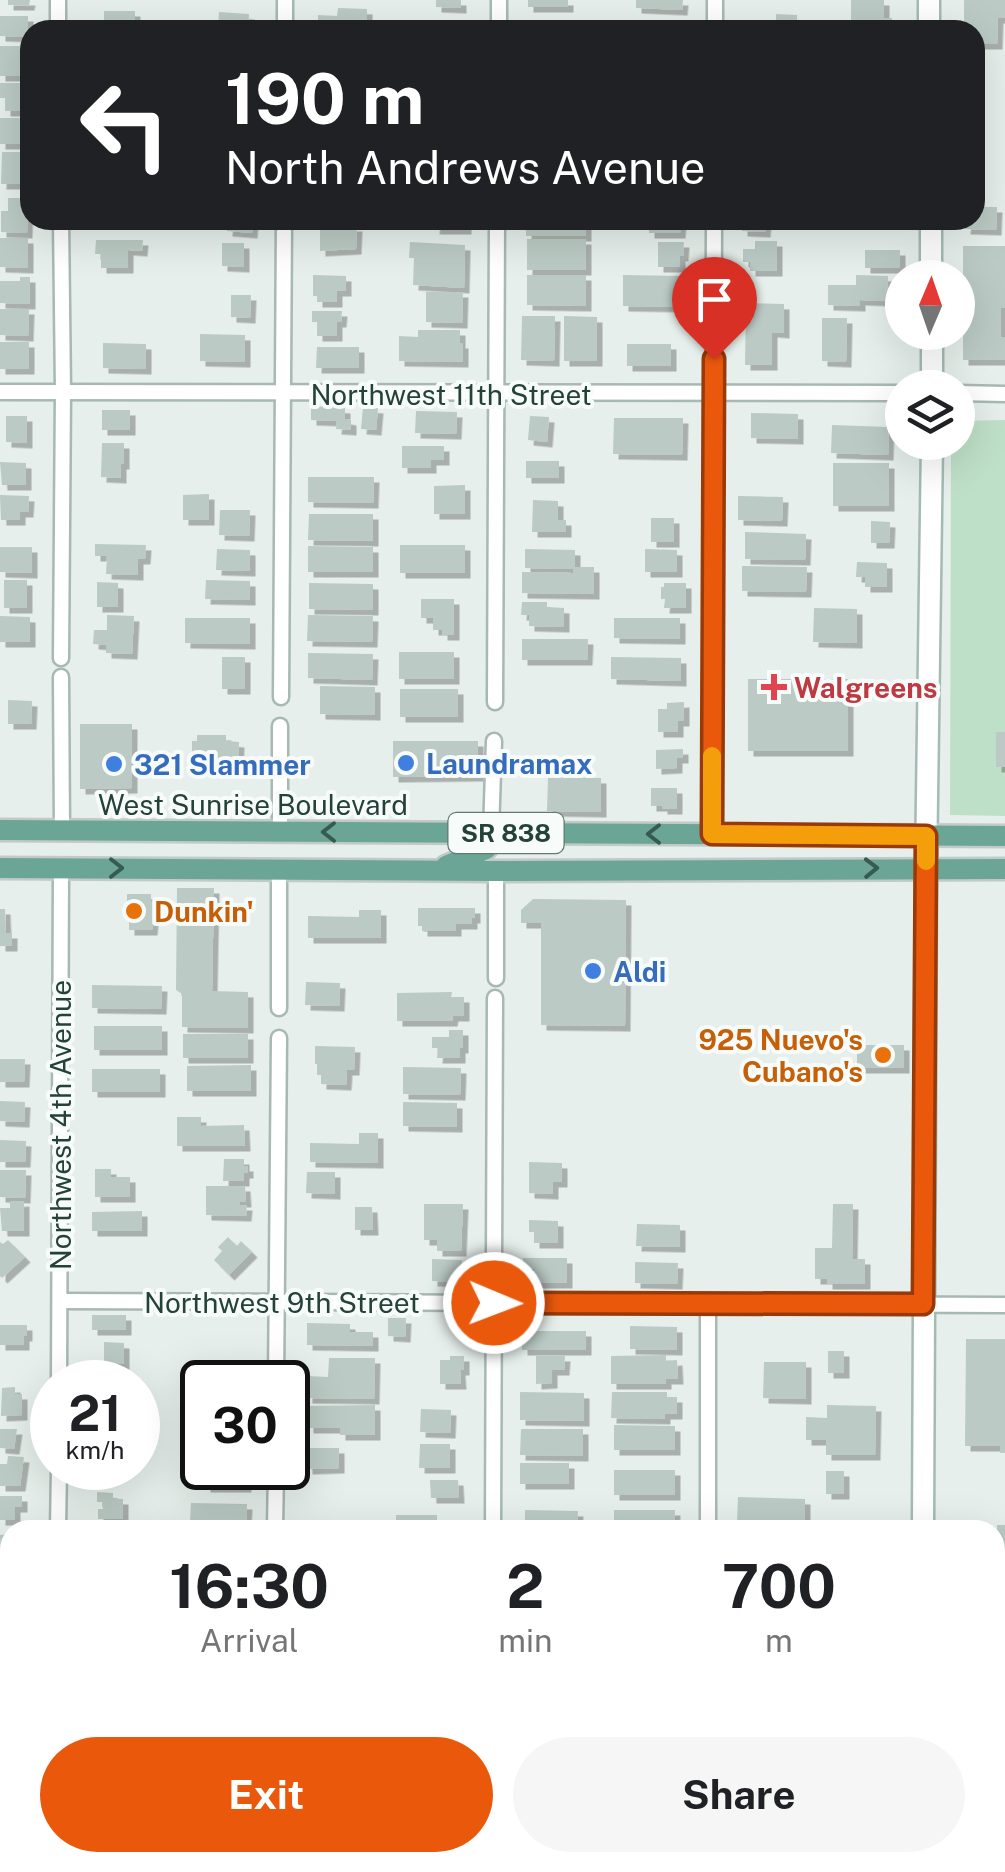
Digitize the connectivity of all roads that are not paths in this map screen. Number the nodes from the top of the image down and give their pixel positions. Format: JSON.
{"nodes":[{"id":1,"x":61,"y":230,"type":"edge"},
{"id":2,"x":284,"y":230,"type":"edge"},
{"id":3,"x":497,"y":230,"type":"edge"},
{"id":4,"x":714,"y":230,"type":"edge"},
{"id":5,"x":931,"y":230,"type":"edge"},
{"id":6,"x":931,"y":260,"type":"edge"},
{"id":7,"x":0,"y":392,"type":"edge"},
{"id":8,"x":63,"y":392,"type":"junction"},
{"id":9,"x":885,"y":393,"type":"edge"},
{"id":10,"x":283,"y":394,"type":"junction"},
{"id":11,"x":496,"y":394,"type":"junction"},
{"id":12,"x":714,"y":394,"type":"junction"},
{"id":13,"x":975,"y":394,"type":"edge"},
{"id":14,"x":1005,"y":394,"type":"edge"},
{"id":15,"x":932,"y":460,"type":"edge"},
{"id":16,"x":61,"y":658,"type":"dead end"},
{"id":17,"x":60,"y":677,"type":"dead end"},
{"id":18,"x":281,"y":697,"type":"dead end"},
{"id":19,"x":495,"y":702,"type":"dead end"},
{"id":20,"x":280,"y":726,"type":"dead end"},
{"id":21,"x":494,"y":741,"type":"dead end"},
{"id":22,"x":0,"y":830,"type":"edge"},
{"id":23,"x":62,"y":830,"type":"junction"},
{"id":24,"x":280,"y":832,"type":"junction"},
{"id":25,"x":491,"y":833,"type":"junction"},
{"id":26,"x":712,"y":834,"type":"junction"},
{"id":27,"x":926,"y":836,"type":"junction"},
{"id":28,"x":1005,"y":836,"type":"edge"},
{"id":29,"x":0,"y":868,"type":"edge"},
{"id":30,"x":61,"y":868,"type":"junction"},
{"id":31,"x":279,"y":868,"type":"junction"},
{"id":32,"x":926,"y":868,"type":"junction"},
{"id":33,"x":1005,"y":869,"type":"edge"},
{"id":34,"x":435,"y":870,"type":"junction"},
{"id":35,"x":496,"y":872,"type":"junction"},
{"id":36,"x":496,"y":978,"type":"dead end"},
{"id":37,"x":496,"y":998,"type":"dead end"},
{"id":38,"x":279,"y":1008,"type":"dead end"},
{"id":39,"x":279,"y":1038,"type":"dead end"},
{"id":40,"x":60,"y":1301,"type":"junction"},
{"id":41,"x":277,"y":1302,"type":"junction"},
{"id":42,"x":494,"y":1303,"type":"junction"},
{"id":43,"x":923,"y":1304,"type":"junction"},
{"id":44,"x":708,"y":1305,"type":"junction"},
{"id":45,"x":1005,"y":1305,"type":"edge"},
{"id":46,"x":60,"y":1360,"type":"edge"},
{"id":47,"x":276,"y":1360,"type":"edge"},
{"id":48,"x":59,"y":1490,"type":"edge"},
{"id":49,"x":276,"y":1490,"type":"edge"},
{"id":50,"x":58,"y":1520,"type":"edge"},
{"id":51,"x":276,"y":1520,"type":"edge"},
{"id":52,"x":493,"y":1520,"type":"edge"},
{"id":53,"x":708,"y":1520,"type":"edge"},
{"id":54,"x":923,"y":1520,"type":"edge"}],
"edges":[{"from":1,"to":8,"type":"street"},
{"from":2,"to":10,"type":"street"},
{"from":3,"to":11,"type":"street"},
{"from":4,"to":12,"type":"street"},
{"from":5,"to":6,"type":"main road"},
{"from":7,"to":8,"type":"street","name":"Northwest 11th Street"},
{"from":8,"to":10,"type":"street","name":"Northwest 11th Street"},
{"from":8,"to":16,"type":"street"},
{"from":9,"to":12,"type":"street","name":"Northwest 11th Street"},
{"from":10,"to":11,"type":"street","name":"Northwest 11th Street"},
{"from":10,"to":18,"type":"street"},
{"from":11,"to":12,"type":"street","name":"Northwest 11th Street"},
{"from":11,"to":19,"type":"street"},
{"from":12,"to":26,"type":"street"},
{"from":13,"to":14,"type":"street"},
{"from":15,"to":27,"type":"main road"},
{"from":17,"to":23,"type":"street"},
{"from":20,"to":24,"type":"street"},
{"from":21,"to":25,"type":"street"},
{"from":22,"to":23,"type":"main road","name":"West Sunrise Boulevard","number":"SR 838"},
{"from":23,"to":24,"type":"main road","name":"West Sunrise Boulevard","number":"SR 838"},
{"from":25,"to":24,"type":"main road","name":"West Sunrise Boulevard","number":"SR 838","one_way":true},
{"from":26,"to":25,"type":"main road","name":"West Sunrise Boulevard","number":"SR 838","one_way":true},
{"from":25,"to":34,"type":"main road"},
{"from":26,"to":27,"type":"main road","name":"West Sunrise Boulevard","number":"SR 838"},
{"from":27,"to":28,"type":"main road","number":"SR 838"},
{"from":27,"to":32,"type":"main road"},
{"from":29,"to":30,"type":"main road","number":"SR 838"},
{"from":30,"to":31,"type":"main road","number":"SR 838","one_way":true},
{"from":30,"to":40,"type":"street","name":"Northwest 4th Avenue"},
{"from":31,"to":34,"type":"main road","number":"SR 838"},
{"from":31,"to":38,"type":"street"},
{"from":32,"to":33,"type":"main road","number":"SR 838"},
{"from":35,"to":32,"type":"main road","number":"SR 838","one_way":true},
{"from":32,"to":43,"type":"main road"},
{"from":34,"to":35,"type":"main road","number":"SR 838"},
{"from":35,"to":36,"type":"street"},
{"from":37,"to":42,"type":"street"},
{"from":39,"to":41,"type":"street"},
{"from":40,"to":41,"type":"street","name":"Northwest 9th Street"},
{"from":40,"to":46,"type":"street","name":"Northwest 4th Avenue"},
{"from":41,"to":42,"type":"street","name":"Northwest 9th Street"},
{"from":41,"to":47,"type":"street"},
{"from":42,"to":44,"type":"street","name":"Northwest 9th Street"},
{"from":42,"to":52,"type":"street"},
{"from":43,"to":44,"type":"street","name":"Northwest 9th Street"},
{"from":43,"to":45,"type":"street","name":"Northwest 9th Street"},
{"from":43,"to":54,"type":"main road"},
{"from":44,"to":53,"type":"street"},
{"from":48,"to":50,"type":"street"},
{"from":49,"to":51,"type":"street"}]}
